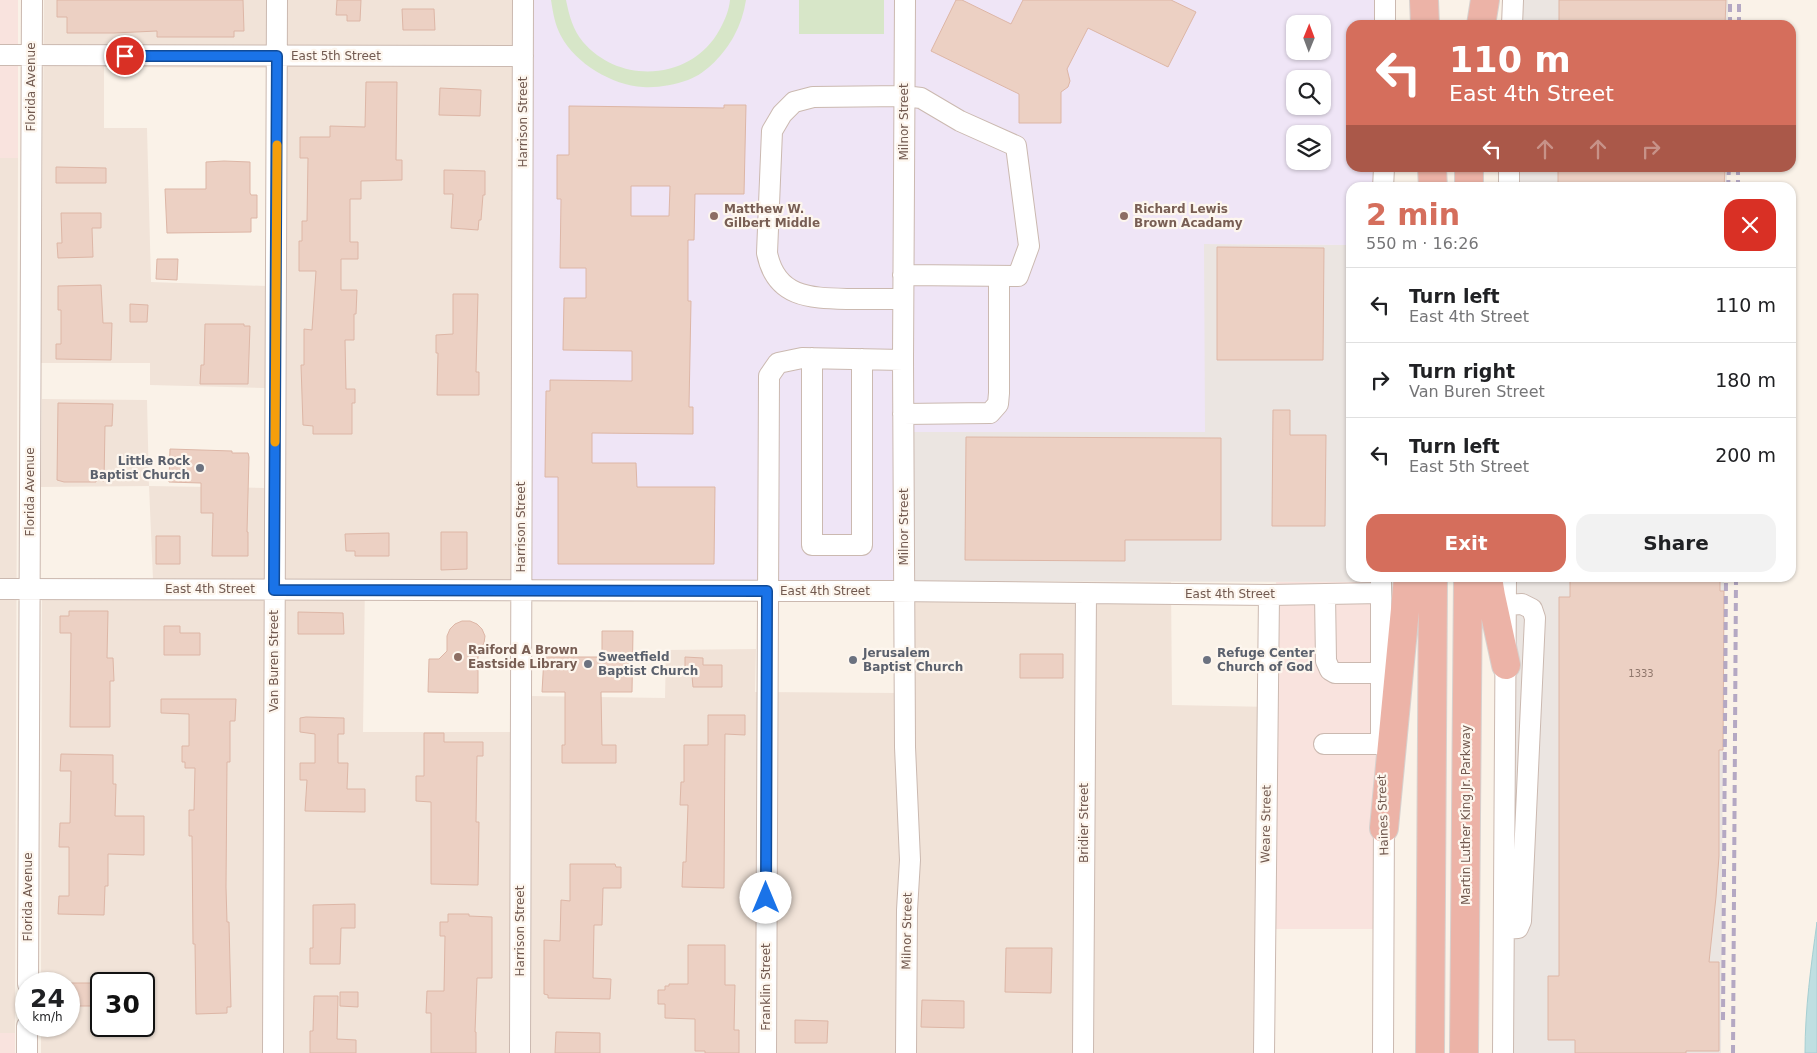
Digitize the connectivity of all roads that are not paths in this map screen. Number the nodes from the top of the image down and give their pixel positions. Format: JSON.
{"nodes":[{"id":1,"x":32,"y":0,"type":"edge"},
{"id":2,"x":277,"y":0,"type":"edge"},
{"id":3,"x":523,"y":0,"type":"edge"},
{"id":4,"x":905,"y":0,"type":"edge"},
{"id":5,"x":1385,"y":0,"type":"edge"},
{"id":6,"x":1424,"y":0,"type":"edge"},
{"id":7,"x":1441,"y":0,"type":"edge"},
{"id":8,"x":1467,"y":0,"type":"edge"},
{"id":9,"x":1485,"y":0,"type":"edge"},
{"id":10,"x":1513,"y":0,"type":"edge"},
{"id":11,"x":1385,"y":20,"type":"edge"},
{"id":12,"x":1425,"y":20,"type":"edge"},
{"id":13,"x":1441,"y":20,"type":"edge"},
{"id":14,"x":1468,"y":20,"type":"edge"},
{"id":15,"x":1482,"y":20,"type":"edge"},
{"id":16,"x":1512,"y":20,"type":"edge"},
{"id":17,"x":0,"y":55,"type":"edge"},
{"id":18,"x":32,"y":55,"type":"junction"},
{"id":19,"x":277,"y":56,"type":"junction"},
{"id":20,"x":523,"y":56,"type":"junction"},
{"id":21,"x":904,"y":96,"type":"junction"},
{"id":22,"x":903,"y":275,"type":"junction"},
{"id":23,"x":999,"y":276,"type":"junction"},
{"id":24,"x":903,"y":299,"type":"junction"},
{"id":25,"x":812,"y":358,"type":"junction"},
{"id":26,"x":862,"y":359,"type":"junction"},
{"id":27,"x":903,"y":360,"type":"junction"},
{"id":28,"x":903,"y":414,"type":"junction"},
{"id":29,"x":1408,"y":582,"type":"edge"},
{"id":30,"x":1433,"y":582,"type":"edge"},
{"id":31,"x":1468,"y":582,"type":"edge"},
{"id":32,"x":1489,"y":582,"type":"edge"},
{"id":33,"x":1506,"y":582,"type":"edge"},
{"id":34,"x":1381,"y":586,"type":"edge"},
{"id":35,"x":0,"y":589,"type":"edge"},
{"id":36,"x":30,"y":589,"type":"junction"},
{"id":37,"x":274,"y":590,"type":"junction"},
{"id":38,"x":521,"y":591,"type":"junction"},
{"id":39,"x":767,"y":591,"type":"junction"},
{"id":40,"x":904,"y":591,"type":"junction"},
{"id":41,"x":1086,"y":593,"type":"junction"},
{"id":42,"x":1325,"y":594,"type":"junction"},
{"id":43,"x":1269,"y":595,"type":"junction"},
{"id":44,"x":1506,"y":605,"type":"junction"},
{"id":45,"x":1506,"y":664,"type":"junction"},
{"id":46,"x":1381,"y":673,"type":"junction"},
{"id":47,"x":1324,"y":744,"type":"dead end"},
{"id":48,"x":1381,"y":744,"type":"junction"},
{"id":49,"x":1384,"y":828,"type":"junction"},
{"id":50,"x":1504,"y":929,"type":"junction"},
{"id":51,"x":28,"y":972,"type":"edge"},
{"id":52,"x":27,"y":1037,"type":"edge"},
{"id":53,"x":27,"y":1053,"type":"edge"},
{"id":54,"x":273,"y":1053,"type":"edge"},
{"id":55,"x":520,"y":1053,"type":"edge"},
{"id":56,"x":766,"y":1053,"type":"edge"},
{"id":57,"x":906,"y":1053,"type":"edge"},
{"id":58,"x":1083,"y":1053,"type":"edge"},
{"id":59,"x":1264,"y":1053,"type":"edge"},
{"id":60,"x":1383,"y":1053,"type":"edge"},
{"id":61,"x":1430,"y":1053,"type":"edge"},
{"id":62,"x":1464,"y":1053,"type":"edge"},
{"id":63,"x":1502,"y":1053,"type":"edge"}],
"edges":[{"from":1,"to":18,"type":"street","name":"Florida Avenue"},
{"from":2,"to":19,"type":"street","name":"Van Buren Street"},
{"from":3,"to":20,"type":"street","name":"Harrison Street"},
{"from":4,"to":21,"type":"street","name":"Milnor Street"},
{"from":5,"to":11,"type":"street"},
{"from":6,"to":12,"type":"highway"},
{"from":7,"to":13,"type":"highway"},
{"from":8,"to":14,"type":"highway"},
{"from":9,"to":15,"type":"highway"},
{"from":10,"to":16,"type":"street"},
{"from":17,"to":18,"type":"street","name":"East 5th Street"},
{"from":18,"to":19,"type":"street","name":"East 5th Street"},
{"from":18,"to":36,"type":"street","name":"Florida Avenue"},
{"from":19,"to":20,"type":"street","name":"East 5th Street"},
{"from":19,"to":37,"type":"street","name":"Van Buren Street"},
{"from":20,"to":38,"type":"street","name":"Harrison Street"},
{"from":21,"to":22,"type":"street","name":"Milnor Street"},
{"from":21,"to":23,"type":"street"},
{"from":21,"to":24,"type":"street"},
{"from":22,"to":23,"type":"street"},
{"from":22,"to":24,"type":"street","name":"Milnor Street"},
{"from":23,"to":28,"type":"street"},
{"from":24,"to":27,"type":"street","name":"Milnor Street"},
{"from":25,"to":26,"type":"street","name":"Franklin Street"},
{"from":25,"to":26,"type":"street"},
{"from":25,"to":39,"type":"street","name":"Franklin Street"},
{"from":26,"to":27,"type":"street","name":"Franklin Street"},
{"from":27,"to":28,"type":"street","name":"Milnor Street"},
{"from":28,"to":40,"type":"street","name":"Milnor Street"},
{"from":29,"to":49,"type":"highway"},
{"from":30,"to":61,"type":"highway"},
{"from":31,"to":62,"type":"highway","name":"Martin Luther King Jr. Parkway"},
{"from":32,"to":45,"type":"highway"},
{"from":33,"to":44,"type":"street"},
{"from":34,"to":42,"type":"street","name":"East 4th Street"},
{"from":34,"to":46,"type":"street","name":"Haines Street"},
{"from":35,"to":36,"type":"street","name":"East 4th Street"},
{"from":36,"to":37,"type":"street","name":"East 4th Street"},
{"from":36,"to":51,"type":"street","name":"Florida Avenue"},
{"from":37,"to":38,"type":"street","name":"East 4th Street"},
{"from":37,"to":54,"type":"street","name":"Van Buren Street"},
{"from":38,"to":39,"type":"street","name":"East 4th Street"},
{"from":38,"to":55,"type":"street","name":"Harrison Street"},
{"from":39,"to":40,"type":"street","name":"East 4th Street"},
{"from":39,"to":56,"type":"street","name":"Franklin Street"},
{"from":40,"to":41,"type":"street","name":"East 4th Street"},
{"from":40,"to":57,"type":"street","name":"Milnor Street"},
{"from":41,"to":43,"type":"street","name":"East 4th Street"},
{"from":41,"to":58,"type":"street","name":"Bridier Street"},
{"from":42,"to":43,"type":"street","name":"East 4th Street"},
{"from":42,"to":46,"type":"street"},
{"from":43,"to":59,"type":"street","name":"Weare Street"},
{"from":44,"to":45,"type":"street"},
{"from":44,"to":50,"type":"street"},
{"from":45,"to":50,"type":"street"},
{"from":46,"to":48,"type":"street","name":"Haines Street"},
{"from":47,"to":48,"type":"street"},
{"from":48,"to":49,"type":"street","name":"Haines Street"},
{"from":49,"to":60,"type":"street","name":"Haines Street"},
{"from":50,"to":63,"type":"street"},
{"from":52,"to":53,"type":"street"}]}
